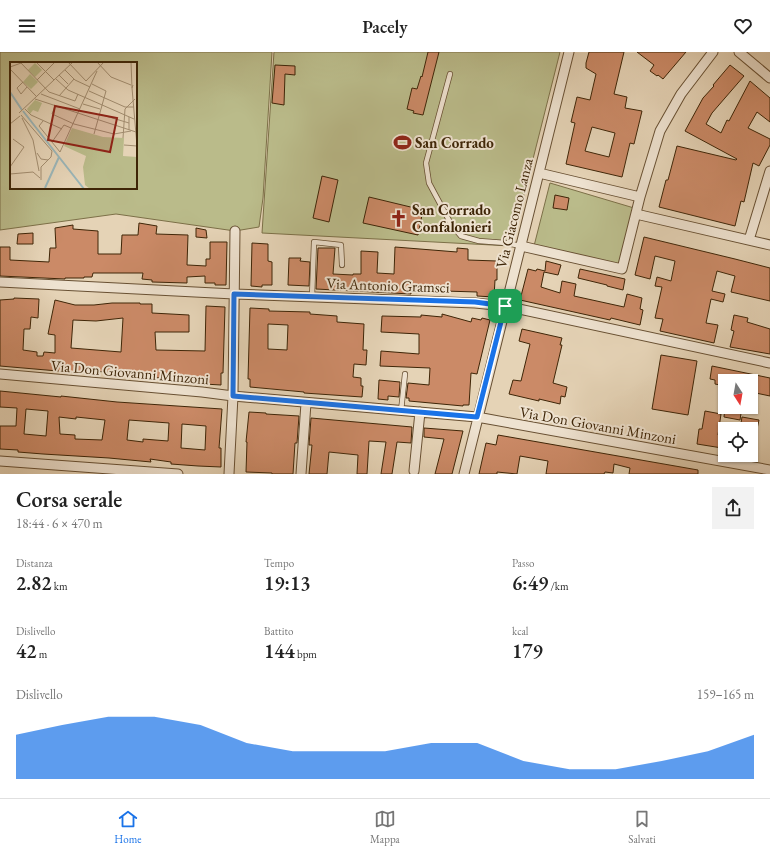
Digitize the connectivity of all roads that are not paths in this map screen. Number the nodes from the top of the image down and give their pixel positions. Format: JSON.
{"nodes":[{"id":1,"x":569,"y":52,"type":"edge"},
{"id":2,"x":713,"y":52,"type":"edge"},
{"id":3,"x":739,"y":52,"type":"edge"},
{"id":4,"x":450,"y":74,"type":"dead end"},
{"id":5,"x":770,"y":78,"type":"edge"},
{"id":6,"x":770,"y":171,"type":"edge"},
{"id":7,"x":539,"y":173,"type":"junction"},
{"id":8,"x":640,"y":197,"type":"junction"},
{"id":9,"x":636,"y":214,"type":"junction"},
{"id":10,"x":235,"y":231,"type":"dead end"},
{"id":11,"x":749,"y":240,"type":"junction"},
{"id":12,"x":770,"y":245,"type":"edge"},
{"id":13,"x":520,"y":246,"type":"junction"},
{"id":14,"x":342,"y":265,"type":"dead end"},
{"id":15,"x":0,"y":282,"type":"edge"},
{"id":16,"x":234,"y":294,"type":"junction"},
{"id":17,"x":312,"y":296,"type":"junction"},
{"id":18,"x":505,"y":306,"type":"junction"},
{"id":19,"x":770,"y":363,"type":"edge"},
{"id":20,"x":0,"y":374,"type":"edge"},
{"id":21,"x":405,"y":374,"type":"dead end"},
{"id":22,"x":233,"y":396,"type":"junction"},
{"id":23,"x":306,"y":402,"type":"junction"},
{"id":24,"x":401,"y":410,"type":"junction"},
{"id":25,"x":420,"y":412,"type":"junction"},
{"id":26,"x":477,"y":417,"type":"junction"},
{"id":27,"x":0,"y":461,"type":"edge"},
{"id":28,"x":770,"y":469,"type":"edge"},
{"id":29,"x":414,"y":471,"type":"dead end"},
{"id":30,"x":178,"y":474,"type":"edge"},
{"id":31,"x":228,"y":474,"type":"edge"},
{"id":32,"x":301,"y":474,"type":"edge"},
{"id":33,"x":464,"y":474,"type":"edge"}],
"edges":[{"from":1,"to":7,"type":"street","name":"Via Giacomo Lanza"},
{"from":2,"to":8,"type":"street"},
{"from":3,"to":5,"type":"street"},
{"from":4,"to":13,"type":"lane"},
{"from":6,"to":11,"type":"street"},
{"from":7,"to":8,"type":"street"},
{"from":7,"to":13,"type":"street","name":"Via Giacomo Lanza"},
{"from":8,"to":9,"type":"street"},
{"from":9,"to":11,"type":"street"},
{"from":9,"to":13,"type":"street"},
{"from":10,"to":16,"type":"street"},
{"from":11,"to":12,"type":"street"},
{"from":13,"to":18,"type":"street","name":"Via Giacomo Lanza"},
{"from":14,"to":17,"type":"lane"},
{"from":15,"to":16,"type":"street","name":"Via Antonio Gramsci"},
{"from":16,"to":17,"type":"street","name":"Via Antonio Gramsci"},
{"from":16,"to":22,"type":"street"},
{"from":17,"to":18,"type":"street","name":"Via Antonio Gramsci"},
{"from":18,"to":19,"type":"street","name":"Via Antonio Gramsci"},
{"from":18,"to":26,"type":"street","name":"Via Giacomo Lanza"},
{"from":20,"to":22,"type":"street","name":"Via Don Giovanni Minzoni"},
{"from":21,"to":24,"type":"lane"},
{"from":22,"to":23,"type":"street","name":"Via Don Giovanni Minzoni"},
{"from":22,"to":31,"type":"street"},
{"from":23,"to":24,"type":"street","name":"Via Don Giovanni Minzoni"},
{"from":23,"to":32,"type":"street"},
{"from":24,"to":25,"type":"street","name":"Via Don Giovanni Minzoni"},
{"from":25,"to":26,"type":"street","name":"Via Don Giovanni Minzoni"},
{"from":25,"to":29,"type":"street"},
{"from":26,"to":28,"type":"street","name":"Via Don Giovanni Minzoni"},
{"from":26,"to":33,"type":"street","name":"Via Giacomo Lanza"},
{"from":27,"to":30,"type":"street"}]}
